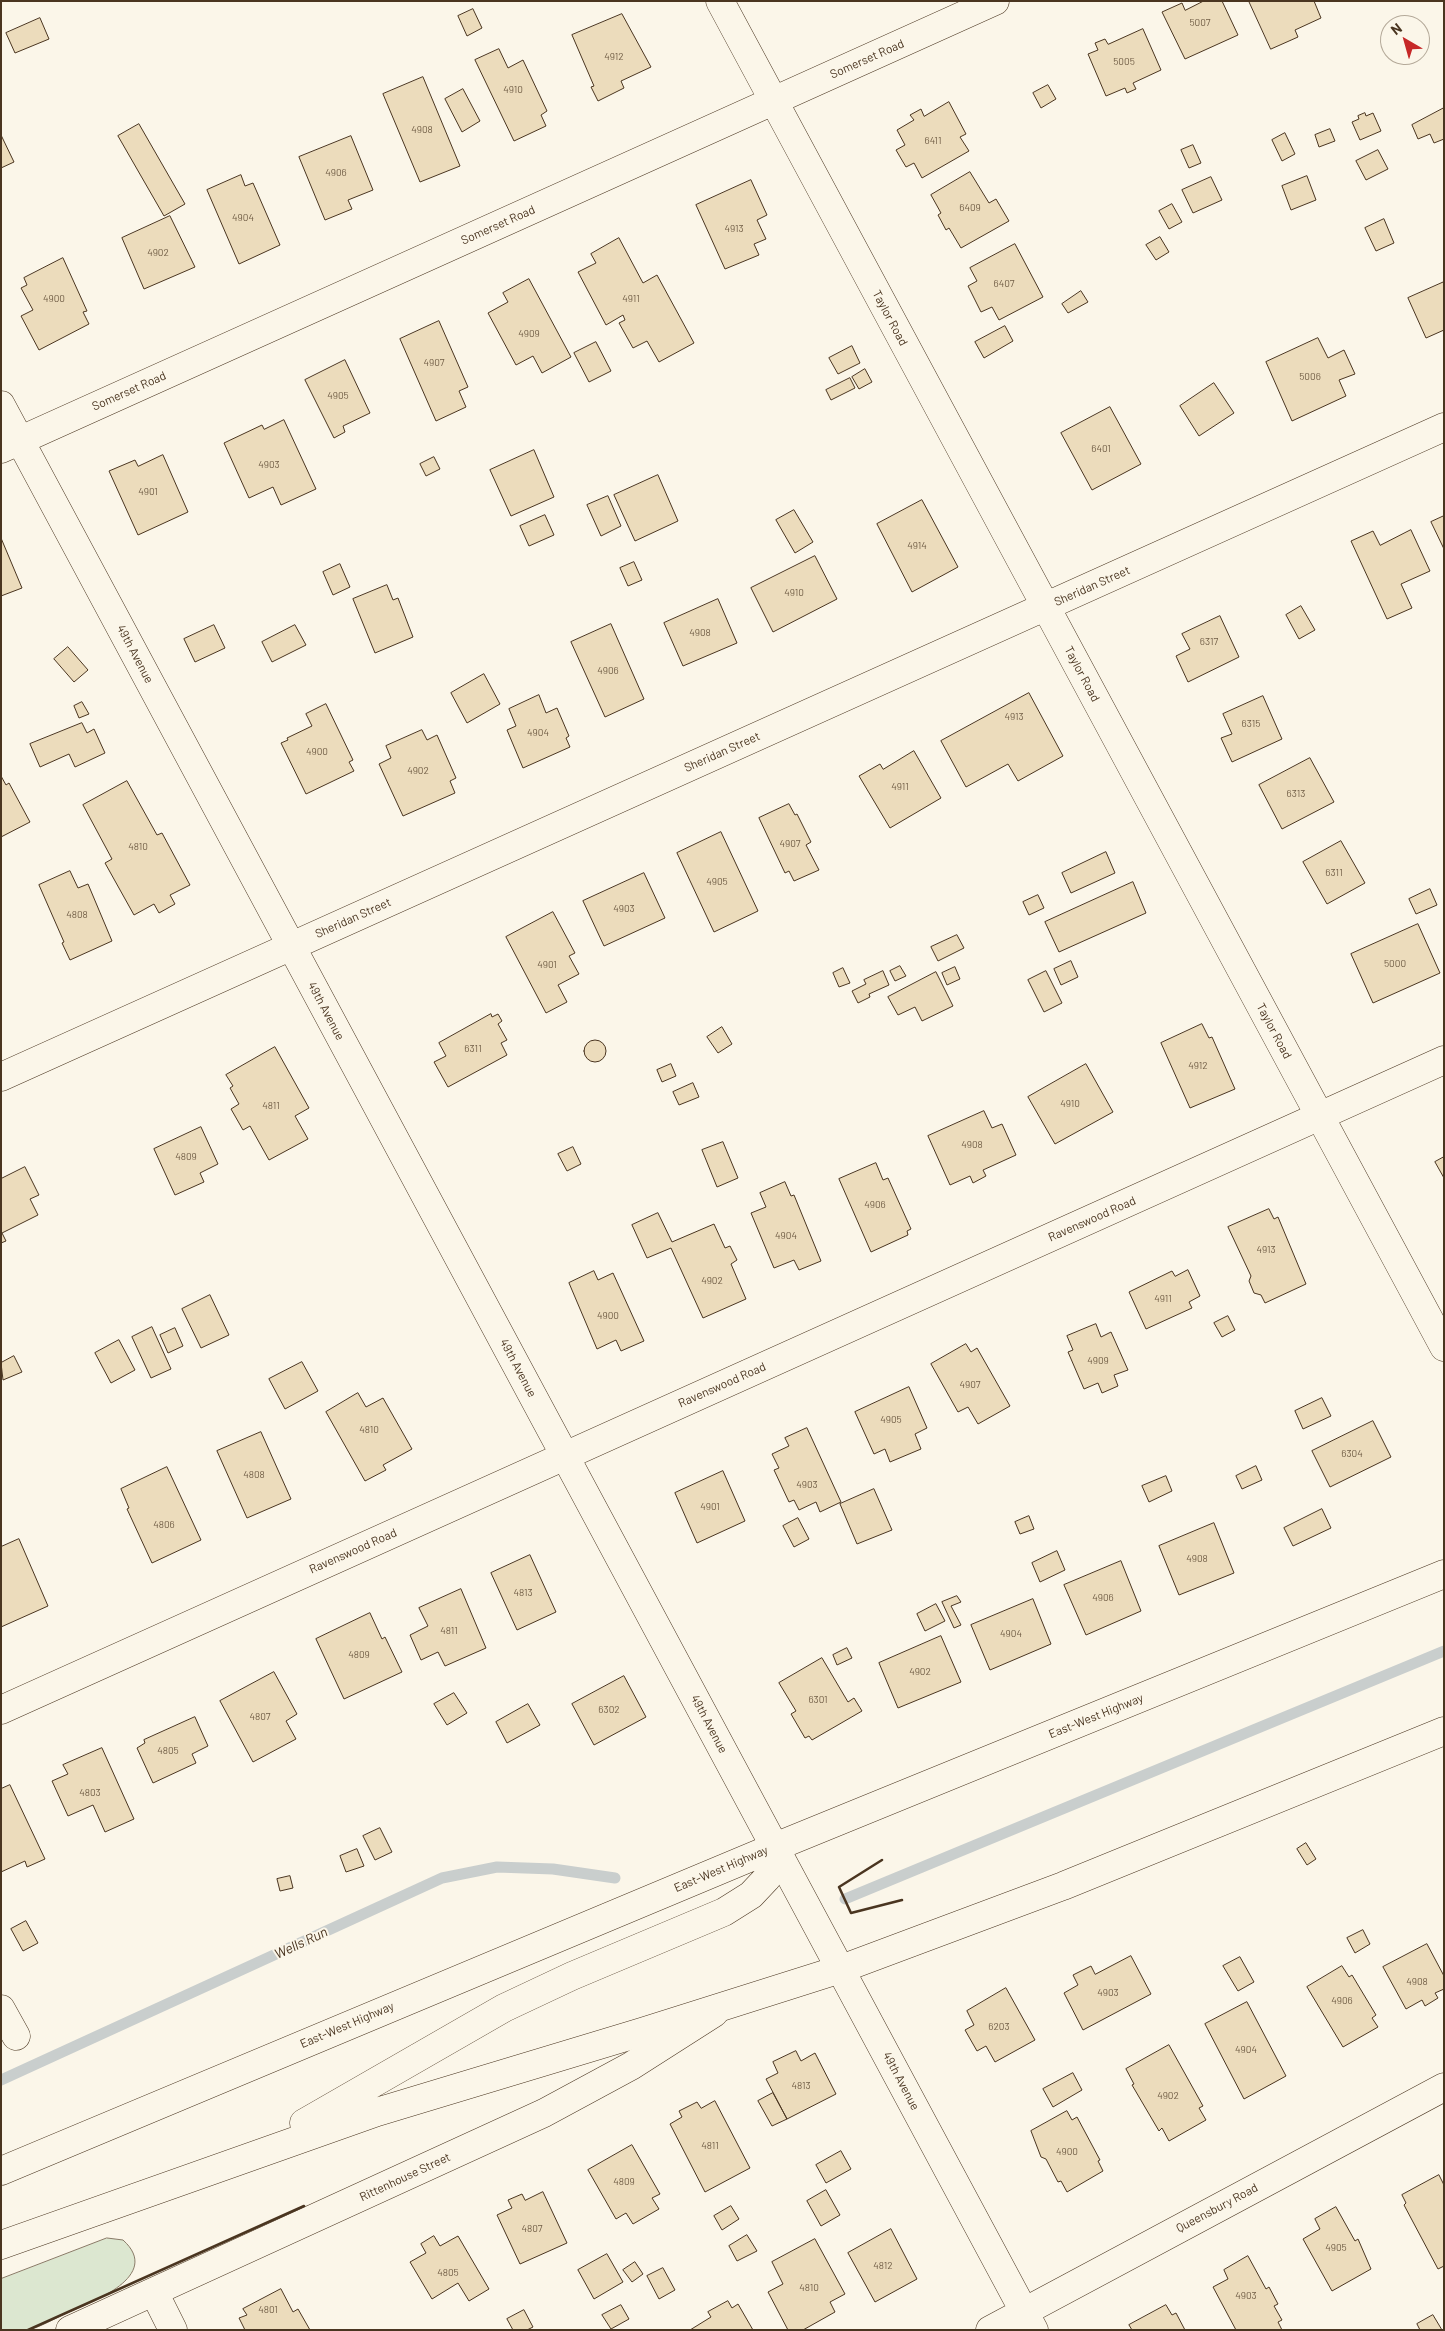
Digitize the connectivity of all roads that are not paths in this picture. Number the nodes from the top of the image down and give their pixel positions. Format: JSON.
{"nodes":[{"id":1,"x":720,"y":1,"type":"edge"},
{"id":2,"x":995,"y":1,"type":"edge"},
{"id":3,"x":774,"y":101,"type":"junction"},
{"id":4,"x":1,"y":405,"type":"edge"},
{"id":5,"x":1444,"y":428,"type":"edge"},
{"id":6,"x":11,"y":445,"type":"edge"},
{"id":7,"x":1046,"y":606,"type":"junction"},
{"id":8,"x":292,"y":946,"type":"junction"},
{"id":9,"x":1444,"y":1060,"type":"edge"},
{"id":10,"x":1,"y":1077,"type":"edge"},
{"id":11,"x":1320,"y":1116,"type":"junction"},
{"id":12,"x":1444,"y":1347,"type":"edge"},
{"id":13,"x":565,"y":1456,"type":"junction"},
{"id":14,"x":1444,"y":1574,"type":"edge"},
{"id":15,"x":1,"y":1710,"type":"edge"},
{"id":16,"x":1444,"y":1731,"type":"edge"},
{"id":17,"x":775,"y":1847,"type":"junction"},
{"id":18,"x":841,"y":1969,"type":"junction"},
{"id":19,"x":729,"y":2004,"type":"junction"},
{"id":20,"x":1,"y":2009,"type":"edge"},
{"id":21,"x":16,"y":2036,"type":"dead end"},
{"id":22,"x":1444,"y":2087,"type":"edge"},
{"id":23,"x":233,"y":2162,"type":"junction"},
{"id":24,"x":1,"y":2170,"type":"edge"},
{"id":25,"x":1,"y":2245,"type":"edge"},
{"id":26,"x":154,"y":2292,"type":"junction"},
{"id":27,"x":1029,"y":2321,"type":"edge"},
{"id":28,"x":70,"y":2330,"type":"edge"},
{"id":29,"x":173,"y":2330,"type":"edge"},
{"id":30,"x":990,"y":2330,"type":"edge"}],
"edges":[{"from":1,"to":3,"type":"street","name":"Taylor Road"},
{"from":2,"to":3,"type":"street","name":"Somerset Road"},
{"from":3,"to":6,"type":"street","name":"Somerset Road"},
{"from":3,"to":7,"type":"street","name":"Taylor Road"},
{"from":4,"to":6,"type":"street","name":"49th Avenue"},
{"from":5,"to":7,"type":"street","name":"Sheridan Street"},
{"from":6,"to":8,"type":"street","name":"49th Avenue"},
{"from":7,"to":8,"type":"street","name":"Sheridan Street"},
{"from":7,"to":11,"type":"street","name":"Taylor Road"},
{"from":8,"to":10,"type":"street","name":"Sheridan Street"},
{"from":8,"to":13,"type":"street","name":"49th Avenue"},
{"from":9,"to":11,"type":"street","name":"Ravenswood Road"},
{"from":11,"to":12,"type":"street","name":"Taylor Road"},
{"from":11,"to":13,"type":"street","name":"Ravenswood Road"},
{"from":13,"to":15,"type":"street","name":"Ravenswood Road"},
{"from":13,"to":17,"type":"street","name":"49th Avenue"},
{"from":14,"to":17,"type":"street","name":"East-West Highway"},
{"from":16,"to":18,"type":"street"},
{"from":17,"to":18,"type":"street","name":"49th Avenue"},
{"from":17,"to":23,"type":"street"},
{"from":17,"to":24,"type":"street","name":"East-West Highway"},
{"from":18,"to":19,"type":"street"},
{"from":18,"to":27,"type":"street","name":"49th Avenue"},
{"from":19,"to":23,"type":"street"},
{"from":19,"to":26,"type":"street","name":"Rittenhouse Street"},
{"from":20,"to":21,"type":"street"},
{"from":22,"to":27,"type":"street","name":"Queensbury Road"},
{"from":23,"to":25,"type":"street"},
{"from":26,"to":28,"type":"street","name":"Rittenhouse Street"},
{"from":26,"to":29,"type":"street"},
{"from":27,"to":30,"type":"street","name":"Queensbury Road"}]}
